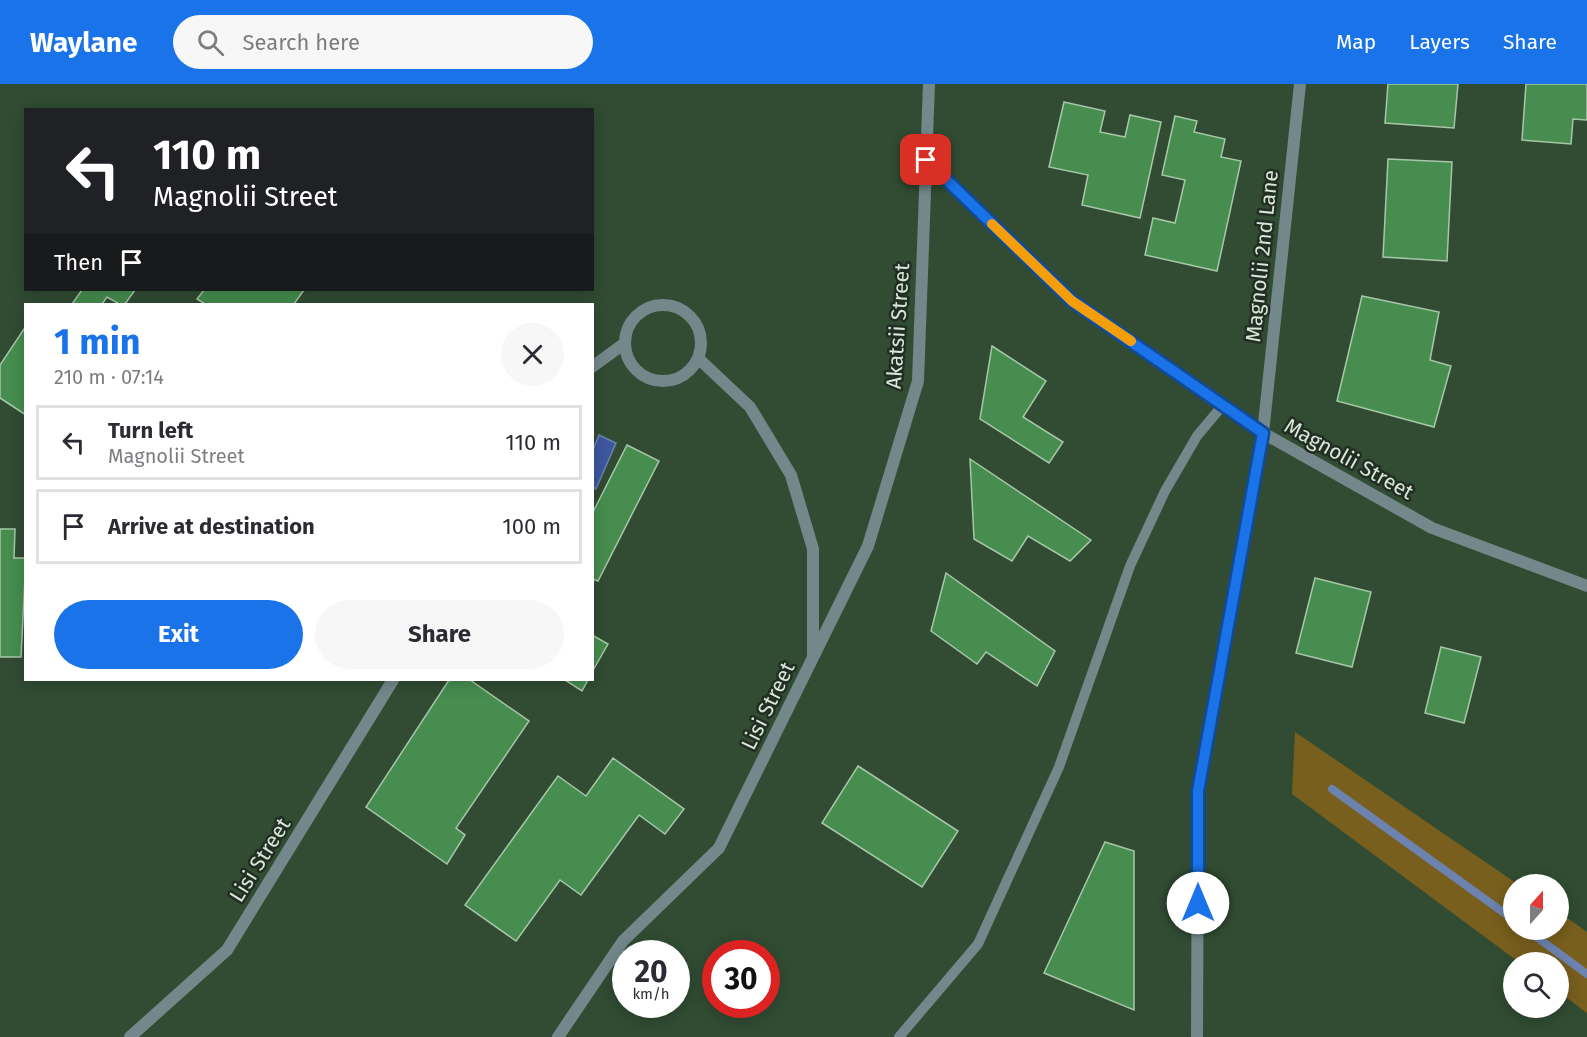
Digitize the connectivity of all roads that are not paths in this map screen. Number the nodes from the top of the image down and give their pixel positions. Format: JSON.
{"nodes":[{"id":1,"x":929,"y":84,"type":"edge"},
{"id":2,"x":1300,"y":84,"type":"edge"},
{"id":3,"x":926,"y":160,"type":"junction"},
{"id":4,"x":625,"y":343,"type":"junction"},
{"id":5,"x":699,"y":358,"type":"junction"},
{"id":6,"x":594,"y":366,"type":"edge"},
{"id":7,"x":1223,"y":405,"type":"junction"},
{"id":8,"x":1263,"y":433,"type":"junction"},
{"id":9,"x":1587,"y":586,"type":"edge"},
{"id":10,"x":813,"y":659,"type":"junction"},
{"id":11,"x":392,"y":681,"type":"edge"},
{"id":12,"x":130,"y":1037,"type":"edge"},
{"id":13,"x":558,"y":1037,"type":"edge"},
{"id":14,"x":899,"y":1037,"type":"edge"},
{"id":15,"x":1197,"y":1037,"type":"edge"}],
"edges":[{"from":1,"to":3,"type":"street","name":"Akatsii Street"},
{"from":2,"to":8,"type":"street","name":"Magnolii 2nd Lane"},
{"from":3,"to":7,"type":"street","name":"Magnolii Street"},
{"from":3,"to":10,"type":"street","name":"Akatsii Street"},
{"from":4,"to":5,"type":"street"},
{"from":4,"to":5,"type":"street"},
{"from":4,"to":6,"type":"street"},
{"from":5,"to":10,"type":"street","name":"Lisi Street"},
{"from":7,"to":8,"type":"street","name":"Magnolii Street"},
{"from":7,"to":14,"type":"lane"},
{"from":8,"to":9,"type":"street","name":"Magnolii Street"},
{"from":8,"to":15,"type":"street","name":"Magnolii 2nd Lane"},
{"from":10,"to":13,"type":"street","name":"Lisi Street"},
{"from":11,"to":12,"type":"street","name":"Lisi Street"}]}
